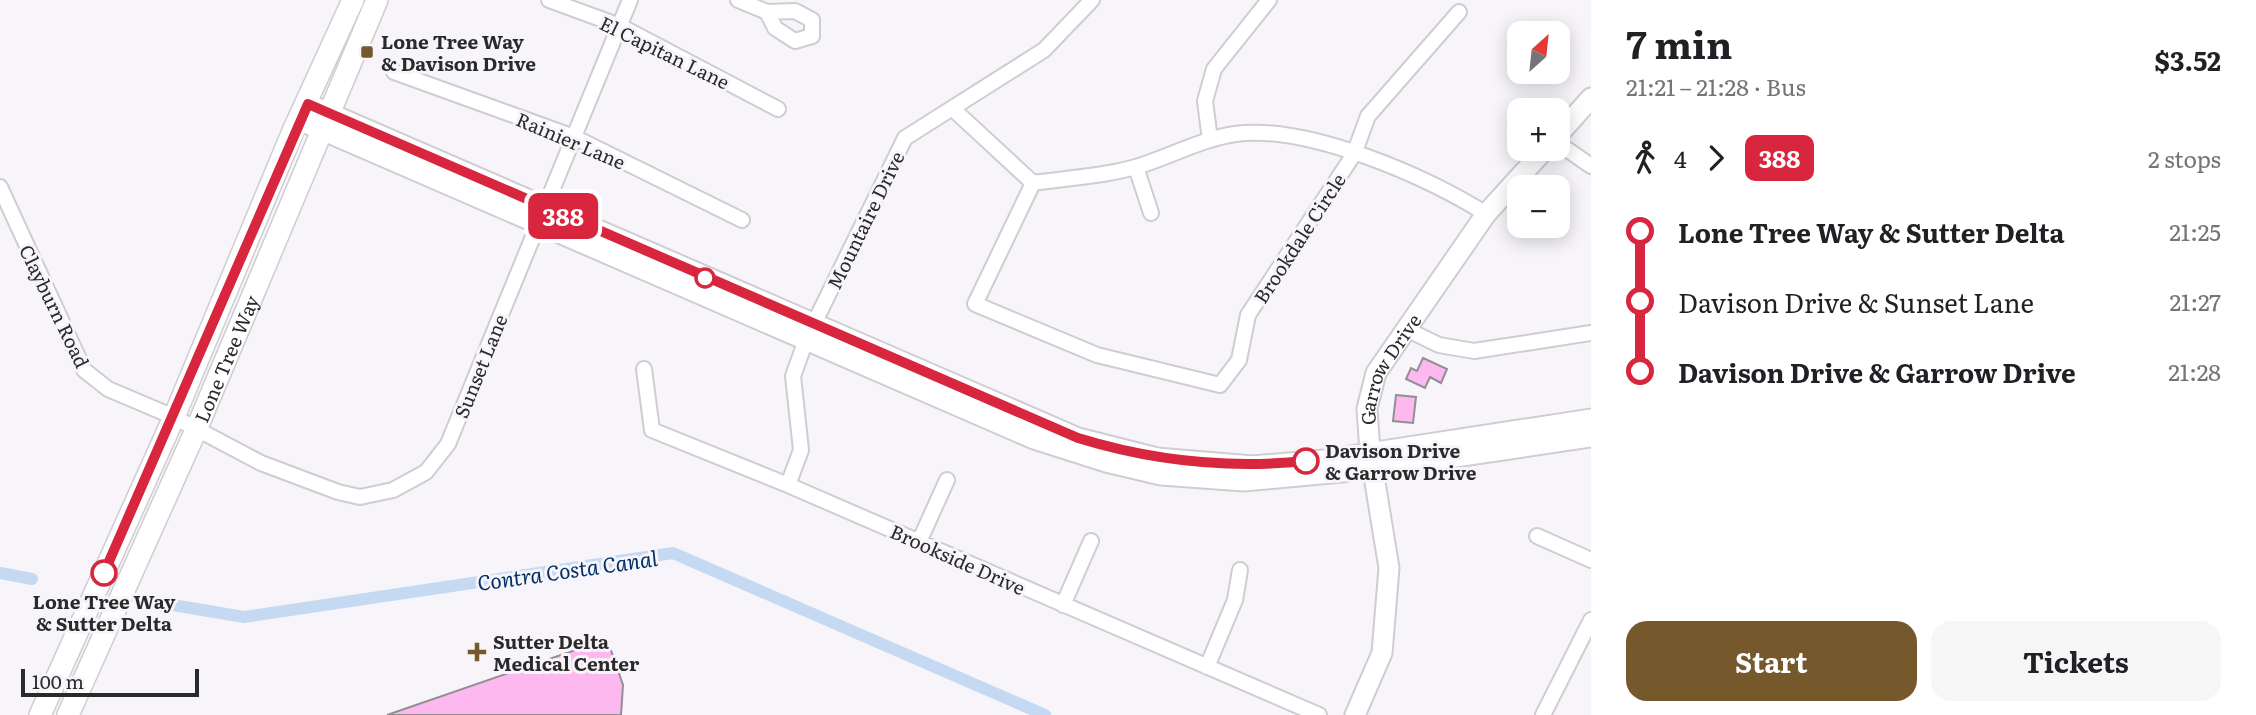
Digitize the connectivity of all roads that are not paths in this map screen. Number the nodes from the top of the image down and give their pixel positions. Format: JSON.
{"nodes":[{"id":1,"x":353,"y":0,"type":"edge"},
{"id":2,"x":377,"y":0,"type":"edge"},
{"id":3,"x":549,"y":0,"type":"edge"},
{"id":4,"x":630,"y":0,"type":"edge"},
{"id":5,"x":738,"y":0,"type":"edge"},
{"id":6,"x":1092,"y":0,"type":"edge"},
{"id":7,"x":1269,"y":0,"type":"edge"},
{"id":8,"x":767,"y":12,"type":"dead end"},
{"id":9,"x":1459,"y":12,"type":"dead end"},
{"id":10,"x":620,"y":26,"type":"junction"},
{"id":11,"x":394,"y":72,"type":"dead end"},
{"id":12,"x":1591,"y":98,"type":"edge"},
{"id":13,"x":778,"y":109,"type":"dead end"},
{"id":14,"x":953,"y":109,"type":"junction"},
{"id":15,"x":303,"y":112,"type":"junction"},
{"id":16,"x":325,"y":121,"type":"junction"},
{"id":17,"x":1570,"y":122,"type":"edge"},
{"id":18,"x":574,"y":137,"type":"junction"},
{"id":19,"x":1210,"y":140,"type":"junction"},
{"id":20,"x":1570,"y":152,"type":"edge"},
{"id":21,"x":1354,"y":154,"type":"junction"},
{"id":22,"x":1534,"y":161,"type":"edge"},
{"id":23,"x":1591,"y":166,"type":"edge"},
{"id":24,"x":1136,"y":167,"type":"junction"},
{"id":25,"x":1033,"y":183,"type":"junction"},
{"id":26,"x":0,"y":187,"type":"edge"},
{"id":27,"x":1151,"y":213,"type":"dead end"},
{"id":28,"x":1486,"y":214,"type":"junction"},
{"id":29,"x":542,"y":216,"type":"junction"},
{"id":30,"x":6,"y":219,"type":"edge"},
{"id":31,"x":742,"y":220,"type":"dead end"},
{"id":32,"x":236,"y":271,"type":"junction"},
{"id":33,"x":241,"y":323,"type":"junction"},
{"id":34,"x":1406,"y":329,"type":"junction"},
{"id":35,"x":1591,"y":332,"type":"edge"},
{"id":36,"x":809,"y":333,"type":"junction"},
{"id":37,"x":644,"y":369,"type":"dead end"},
{"id":38,"x":174,"y":417,"type":"junction"},
{"id":39,"x":1591,"y":419,"type":"edge"},
{"id":40,"x":196,"y":430,"type":"junction"},
{"id":41,"x":1591,"y":437,"type":"edge"},
{"id":42,"x":1372,"y":460,"type":"junction"},
{"id":43,"x":947,"y":480,"type":"dead end"},
{"id":44,"x":788,"y":485,"type":"junction"},
{"id":45,"x":1537,"y":536,"type":"dead end"},
{"id":46,"x":1091,"y":541,"type":"dead end"},
{"id":47,"x":919,"y":542,"type":"junction"},
{"id":48,"x":1591,"y":560,"type":"edge"},
{"id":49,"x":1240,"y":570,"type":"dead end"},
{"id":50,"x":1063,"y":605,"type":"junction"},
{"id":51,"x":1591,"y":621,"type":"edge"},
{"id":52,"x":1207,"y":667,"type":"junction"},
{"id":53,"x":40,"y":715,"type":"edge"},
{"id":54,"x":68,"y":715,"type":"edge"},
{"id":55,"x":1319,"y":715,"type":"edge"},
{"id":56,"x":1355,"y":715,"type":"edge"},
{"id":57,"x":1543,"y":715,"type":"edge"}],
"edges":[{"from":1,"to":15,"type":"main road","name":"Lone Tree Way"},
{"from":2,"to":16,"type":"main road","name":"Lone Tree Way"},
{"from":3,"to":10,"type":"street","name":"El Capitan Lane"},
{"from":4,"to":10,"type":"street","name":"Sunset Lane"},
{"from":5,"to":8,"type":"street"},
{"from":6,"to":14,"type":"street","name":"Mountaire Drive"},
{"from":7,"to":19,"type":"street"},
{"from":9,"to":21,"type":"street"},
{"from":10,"to":13,"type":"street","name":"El Capitan Lane"},
{"from":10,"to":18,"type":"street","name":"Sunset Lane"},
{"from":11,"to":18,"type":"street","name":"Rainier Lane"},
{"from":12,"to":17,"type":"main road"},
{"from":14,"to":25,"type":"street"},
{"from":14,"to":36,"type":"street","name":"Mountaire Drive"},
{"from":15,"to":16,"type":"main road"},
{"from":15,"to":32,"type":"main road","name":"Lone Tree Way"},
{"from":16,"to":29,"type":"main road"},
{"from":16,"to":33,"type":"main road","name":"Lone Tree Way"},
{"from":18,"to":29,"type":"street","name":"Sunset Lane"},
{"from":18,"to":31,"type":"street","name":"Rainier Lane"},
{"from":19,"to":21,"type":"street"},
{"from":19,"to":24,"type":"street"},
{"from":20,"to":23,"type":"street"},
{"from":21,"to":25,"type":"street","name":"Brookdale Circle"},
{"from":21,"to":28,"type":"street"},
{"from":22,"to":28,"type":"main road","name":"Garrow Drive"},
{"from":24,"to":25,"type":"street"},
{"from":24,"to":27,"type":"street"},
{"from":26,"to":30,"type":"street","name":"Clayburn Road"},
{"from":28,"to":34,"type":"main road","name":"Garrow Drive"},
{"from":29,"to":36,"type":"main road"},
{"from":29,"to":40,"type":"street","name":"Sunset Lane"},
{"from":30,"to":38,"type":"street","name":"Clayburn Road"},
{"from":32,"to":33,"type":"main road"},
{"from":32,"to":38,"type":"main road","name":"Lone Tree Way"},
{"from":33,"to":40,"type":"main road","name":"Lone Tree Way"},
{"from":34,"to":35,"type":"street"},
{"from":34,"to":42,"type":"main road","name":"Garrow Drive"},
{"from":36,"to":42,"type":"main road"},
{"from":36,"to":44,"type":"street","name":"Mountaire Drive"},
{"from":37,"to":44,"type":"street","name":"Brookside Drive"},
{"from":38,"to":40,"type":"street","name":"Sunset Lane"},
{"from":38,"to":53,"type":"main road","name":"Lone Tree Way"},
{"from":39,"to":42,"type":"main road"},
{"from":40,"to":54,"type":"main road","name":"Lone Tree Way"},
{"from":41,"to":42,"type":"main road"},
{"from":42,"to":56,"type":"main road","name":"Garrow Drive"},
{"from":43,"to":47,"type":"street"},
{"from":44,"to":47,"type":"street","name":"Brookside Drive"},
{"from":45,"to":48,"type":"street"},
{"from":46,"to":50,"type":"street"},
{"from":47,"to":50,"type":"street","name":"Brookside Drive"},
{"from":49,"to":52,"type":"street"},
{"from":50,"to":52,"type":"street","name":"Brookside Drive"},
{"from":51,"to":57,"type":"street"},
{"from":52,"to":55,"type":"street","name":"Brookside Drive"}]}
